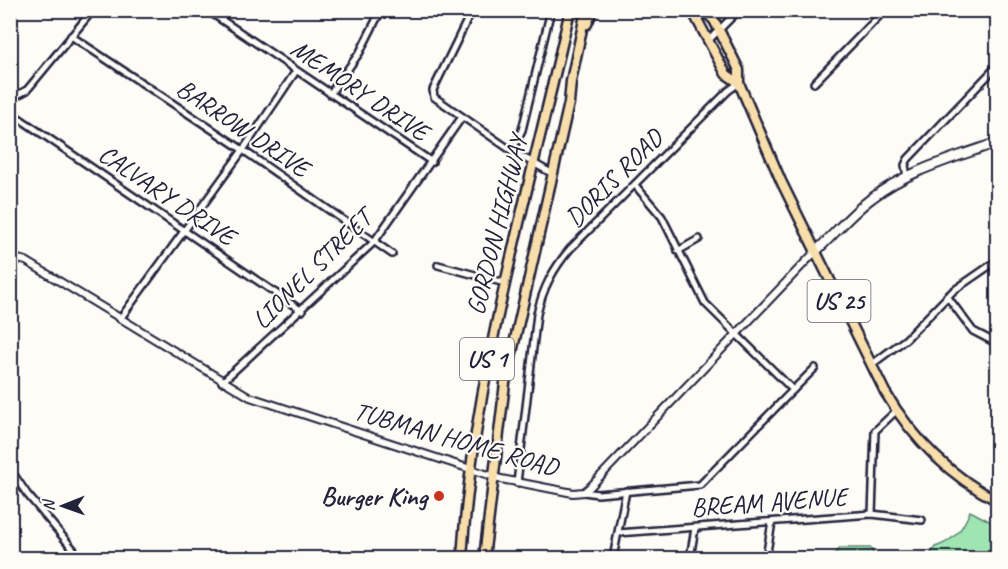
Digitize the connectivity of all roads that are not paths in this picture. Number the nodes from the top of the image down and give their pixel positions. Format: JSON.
{"nodes":[{"id":1,"x":93,"y":10,"type":"edge"},
{"id":2,"x":207,"y":10,"type":"edge"},
{"id":3,"x":381,"y":10,"type":"edge"},
{"id":4,"x":472,"y":10,"type":"edge"},
{"id":5,"x":551,"y":10,"type":"edge"},
{"id":6,"x":570,"y":10,"type":"edge"},
{"id":7,"x":586,"y":10,"type":"edge"},
{"id":8,"x":593,"y":10,"type":"edge"},
{"id":9,"x":692,"y":10,"type":"edge"},
{"id":10,"x":703,"y":10,"type":"edge"},
{"id":11,"x":711,"y":10,"type":"edge"},
{"id":12,"x":739,"y":10,"type":"edge"},
{"id":13,"x":885,"y":10,"type":"edge"},
{"id":14,"x":714,"y":20,"type":"junction"},
{"id":15,"x":720,"y":31,"type":"junction"},
{"id":16,"x":71,"y":36,"type":"junction"},
{"id":17,"x":710,"y":40,"type":"junction"},
{"id":18,"x":998,"y":65,"type":"edge"},
{"id":19,"x":296,"y":71,"type":"junction"},
{"id":20,"x":739,"y":83,"type":"junction"},
{"id":21,"x":814,"y":83,"type":"dead end"},
{"id":22,"x":330,"y":94,"type":"junction"},
{"id":23,"x":10,"y":99,"type":"edge"},
{"id":24,"x":569,"y":103,"type":"junction"},
{"id":25,"x":10,"y":112,"type":"edge"},
{"id":26,"x":462,"y":117,"type":"junction"},
{"id":27,"x":998,"y":142,"type":"edge"},
{"id":28,"x":243,"y":150,"type":"junction"},
{"id":29,"x":512,"y":150,"type":"junction"},
{"id":30,"x":432,"y":162,"type":"junction"},
{"id":31,"x":533,"y":163,"type":"junction"},
{"id":32,"x":553,"y":174,"type":"junction"},
{"id":33,"x":907,"y":177,"type":"junction"},
{"id":34,"x":635,"y":185,"type":"junction"},
{"id":35,"x":184,"y":230,"type":"junction"},
{"id":36,"x":699,"y":239,"type":"dead end"},
{"id":37,"x":374,"y":242,"type":"junction"},
{"id":38,"x":678,"y":251,"type":"junction"},
{"id":39,"x":815,"y":252,"type":"junction"},
{"id":40,"x":392,"y":254,"type":"dead end"},
{"id":41,"x":10,"y":257,"type":"edge"},
{"id":42,"x":998,"y":260,"type":"edge"},
{"id":43,"x":438,"y":265,"type":"dead end"},
{"id":44,"x":505,"y":283,"type":"junction"},
{"id":45,"x":947,"y":296,"type":"junction"},
{"id":46,"x":521,"y":310,"type":"junction"},
{"id":47,"x":302,"y":311,"type":"junction"},
{"id":48,"x":537,"y":314,"type":"junction"},
{"id":49,"x":120,"y":319,"type":"junction"},
{"id":50,"x":737,"y":335,"type":"junction"},
{"id":51,"x":998,"y":344,"type":"edge"},
{"id":52,"x":871,"y":365,"type":"junction"},
{"id":53,"x":815,"y":368,"type":"dead end"},
{"id":54,"x":222,"y":382,"type":"junction"},
{"id":55,"x":793,"y":390,"type":"junction"},
{"id":56,"x":896,"y":411,"type":"junction"},
{"id":57,"x":470,"y":468,"type":"junction"},
{"id":58,"x":10,"y":469,"type":"edge"},
{"id":59,"x":492,"y":476,"type":"junction"},
{"id":60,"x":517,"y":483,"type":"junction"},
{"id":61,"x":626,"y":491,"type":"junction"},
{"id":62,"x":584,"y":492,"type":"junction"},
{"id":63,"x":998,"y":501,"type":"edge"},
{"id":64,"x":872,"y":514,"type":"junction"},
{"id":65,"x":922,"y":520,"type":"dead end"},
{"id":66,"x":772,"y":522,"type":"junction"},
{"id":67,"x":695,"y":528,"type":"junction"},
{"id":68,"x":618,"y":533,"type":"junction"},
{"id":69,"x":74,"y":550,"type":"dead end"},
{"id":70,"x":462,"y":558,"type":"edge"},
{"id":71,"x":484,"y":558,"type":"edge"},
{"id":72,"x":613,"y":558,"type":"edge"},
{"id":73,"x":690,"y":558,"type":"edge"},
{"id":74,"x":766,"y":558,"type":"edge"}],
"edges":[{"from":1,"to":16,"type":"street"},
{"from":2,"to":19,"type":"street","name":"MEMORY DRIVE"},
{"from":3,"to":22,"type":"street"},
{"from":4,"to":26,"type":"street"},
{"from":5,"to":29,"type":"street"},
{"from":6,"to":31,"type":"main road","name":"GORDON HIGHWAY","number":"US 1"},
{"from":7,"to":24,"type":"main road","name":"GORDON HIGHWAY","number":"US 1"},
{"from":8,"to":24,"type":"main road"},
{"from":9,"to":17,"type":"main road","number":"US 25"},
{"from":10,"to":14,"type":"main road"},
{"from":11,"to":14,"type":"main road","number":"US 25"},
{"from":12,"to":15,"type":"street"},
{"from":13,"to":21,"type":"street"},
{"from":14,"to":15,"type":"main road","number":"US 25"},
{"from":15,"to":17,"type":"street"},
{"from":15,"to":20,"type":"main road","number":"US 25"},
{"from":16,"to":23,"type":"street"},
{"from":16,"to":28,"type":"street","name":"BARROW DRIVE"},
{"from":17,"to":20,"type":"main road","number":"US 25"},
{"from":18,"to":33,"type":"street"},
{"from":19,"to":22,"type":"street","name":"MEMORY DRIVE"},
{"from":19,"to":28,"type":"street"},
{"from":20,"to":34,"type":"street","name":"DORIS ROAD"},
{"from":20,"to":39,"type":"main road","number":"US 25"},
{"from":22,"to":30,"type":"street","name":"MEMORY DRIVE"},
{"from":24,"to":32,"type":"main road","name":"GORDON HIGHWAY","number":"US 1"},
{"from":25,"to":35,"type":"street","name":"CALVARY DRIVE"},
{"from":26,"to":29,"type":"street"},
{"from":26,"to":30,"type":"street","name":"LIONEL STREET"},
{"from":27,"to":33,"type":"main road","name":"TUBMAN HOME ROAD"},
{"from":28,"to":35,"type":"street"},
{"from":28,"to":37,"type":"street","name":"BARROW DRIVE"},
{"from":29,"to":31,"type":"street"},
{"from":30,"to":37,"type":"street","name":"LIONEL STREET"},
{"from":31,"to":32,"type":"street"},
{"from":31,"to":44,"type":"main road","name":"GORDON HIGHWAY","number":"US 1"},
{"from":32,"to":46,"type":"main road","name":"GORDON HIGHWAY","number":"US 1"},
{"from":33,"to":39,"type":"main road","name":"TUBMAN HOME ROAD"},
{"from":34,"to":38,"type":"street"},
{"from":34,"to":48,"type":"street","name":"DORIS ROAD"},
{"from":35,"to":47,"type":"street","name":"CALVARY DRIVE"},
{"from":35,"to":49,"type":"street"},
{"from":36,"to":38,"type":"street"},
{"from":37,"to":40,"type":"street","name":"BARROW DRIVE"},
{"from":37,"to":47,"type":"street","name":"LIONEL STREET"},
{"from":38,"to":50,"type":"street"},
{"from":39,"to":50,"type":"street","name":"TUBMAN HOME ROAD"},
{"from":39,"to":52,"type":"main road","number":"US 25"},
{"from":41,"to":49,"type":"street","name":"TUBMAN HOME ROAD"},
{"from":42,"to":45,"type":"street"},
{"from":43,"to":44,"type":"street"},
{"from":44,"to":57,"type":"main road","name":"GORDON HIGHWAY","number":"US 1"},
{"from":45,"to":51,"type":"street"},
{"from":45,"to":52,"type":"street"},
{"from":46,"to":48,"type":"street"},
{"from":46,"to":59,"type":"main road","name":"GORDON HIGHWAY","number":"US 1"},
{"from":47,"to":54,"type":"street","name":"LIONEL STREET"},
{"from":48,"to":60,"type":"street","name":"DORIS ROAD"},
{"from":49,"to":54,"type":"street","name":"TUBMAN HOME ROAD"},
{"from":50,"to":55,"type":"street"},
{"from":50,"to":62,"type":"street","name":"TUBMAN HOME ROAD"},
{"from":52,"to":56,"type":"main road","number":"US 25"},
{"from":53,"to":55,"type":"street"},
{"from":54,"to":57,"type":"street","name":"TUBMAN HOME ROAD"},
{"from":55,"to":61,"type":"street"},
{"from":56,"to":63,"type":"main road","number":"US 25"},
{"from":56,"to":64,"type":"street"},
{"from":57,"to":59,"type":"street","name":"TUBMAN HOME ROAD"},
{"from":57,"to":70,"type":"main road","name":"GORDON HIGHWAY","number":"US 1"},
{"from":58,"to":69,"type":"street"},
{"from":59,"to":60,"type":"street","name":"TUBMAN HOME ROAD"},
{"from":59,"to":71,"type":"main road","name":"GORDON HIGHWAY","number":"US 1"},
{"from":60,"to":62,"type":"street","name":"TUBMAN HOME ROAD"},
{"from":61,"to":62,"type":"street"},
{"from":61,"to":68,"type":"street"},
{"from":64,"to":65,"type":"street","name":"BREAM AVENUE"},
{"from":64,"to":66,"type":"street","name":"BREAM AVENUE"},
{"from":66,"to":67,"type":"street","name":"BREAM AVENUE"},
{"from":66,"to":74,"type":"street"},
{"from":67,"to":68,"type":"street","name":"BREAM AVENUE"},
{"from":67,"to":73,"type":"street"},
{"from":68,"to":72,"type":"street"}]}
